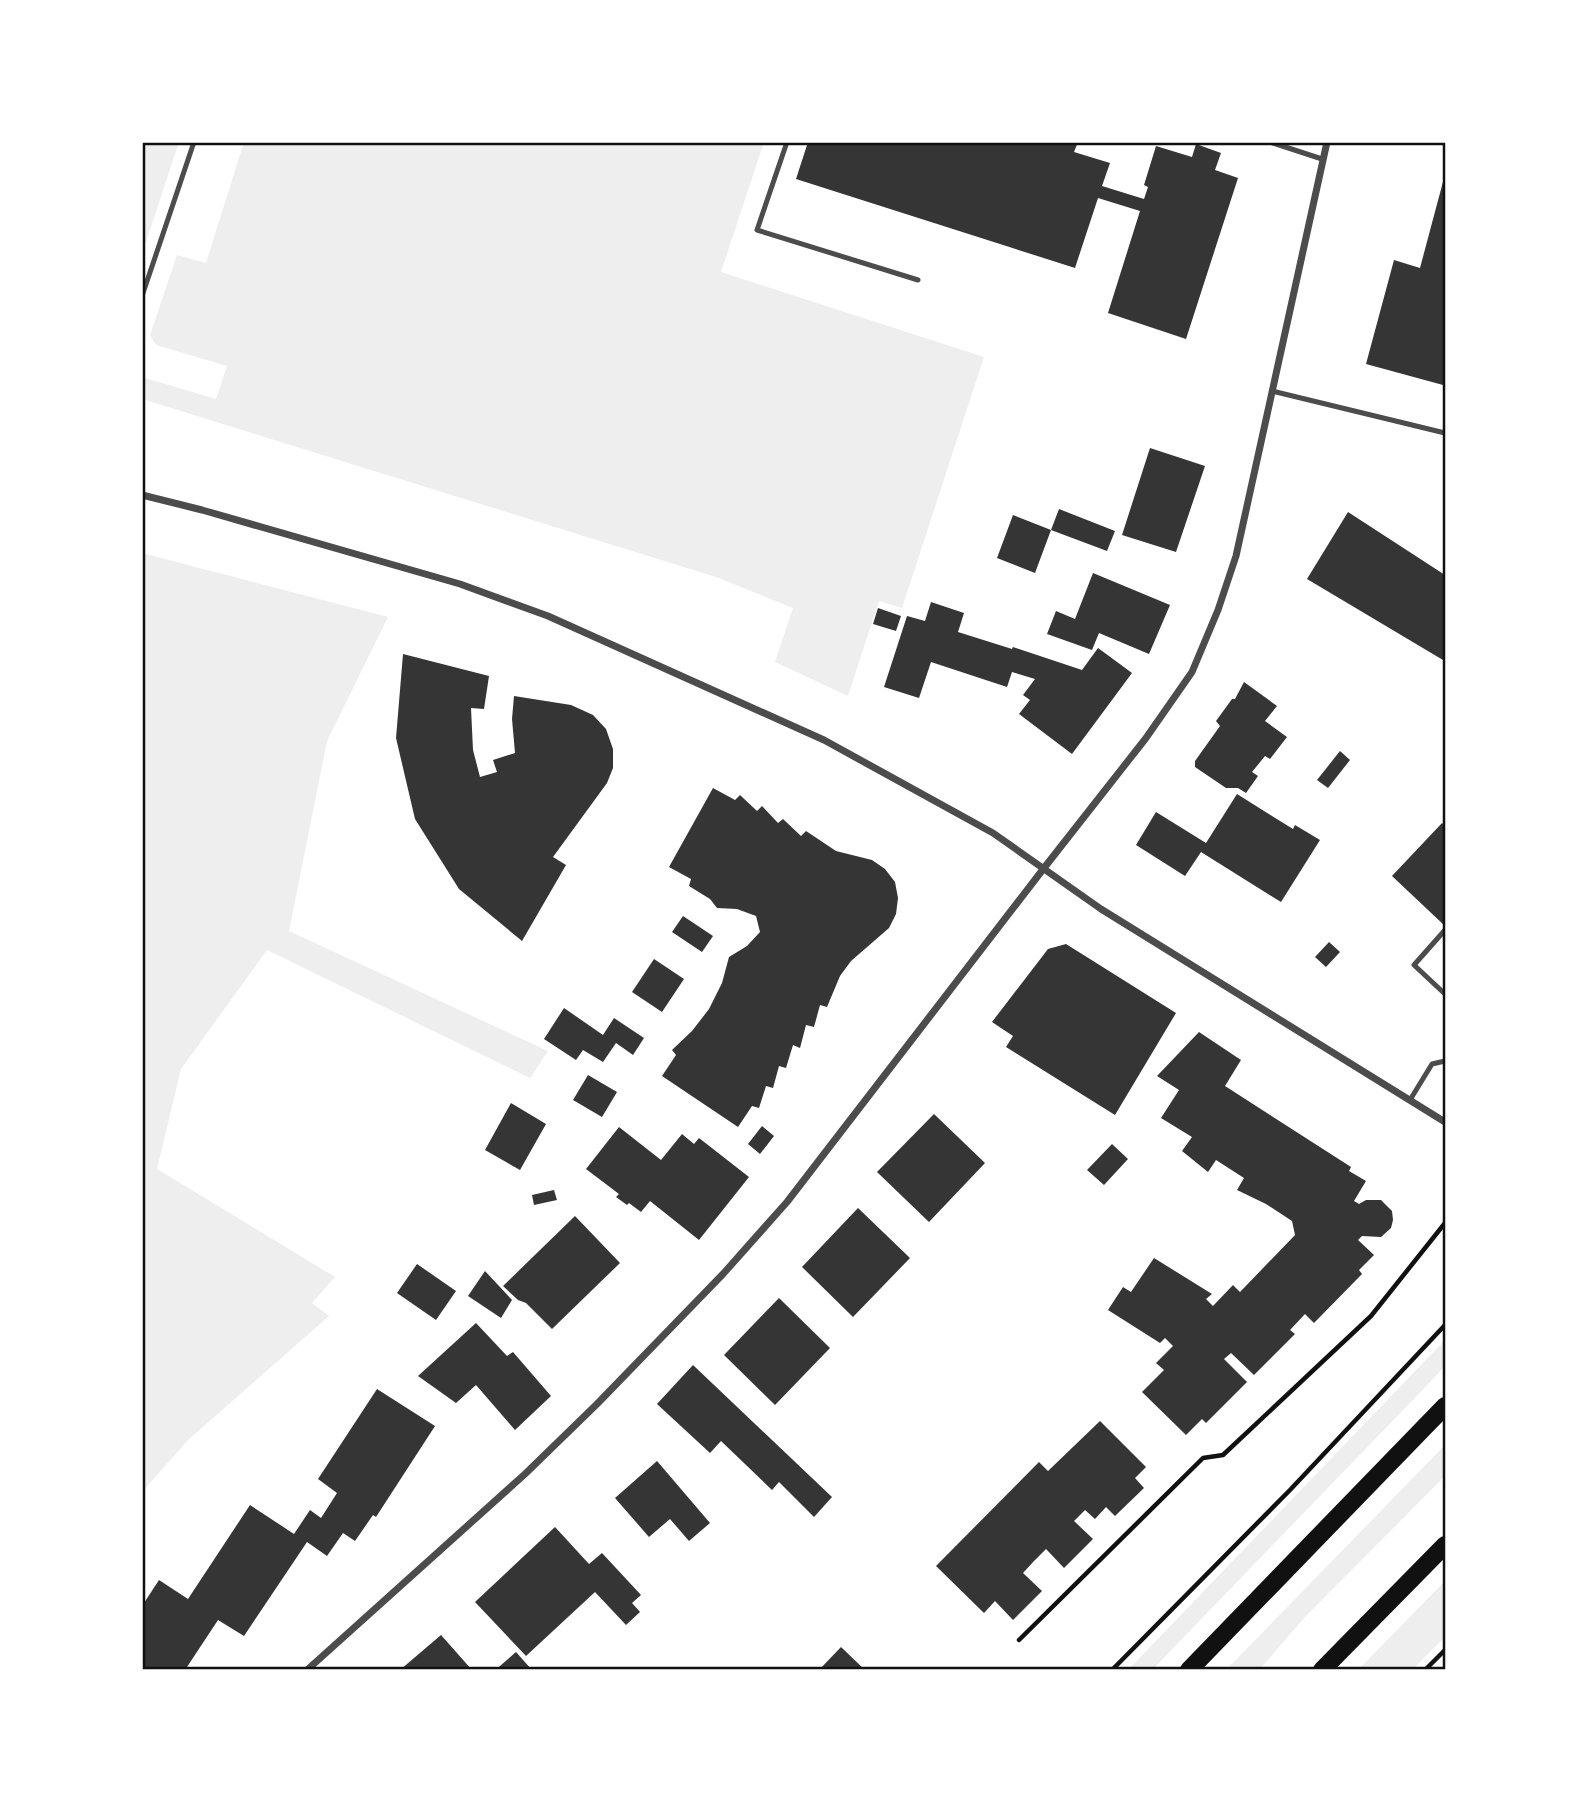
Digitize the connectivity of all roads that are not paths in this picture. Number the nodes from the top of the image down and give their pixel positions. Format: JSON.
{"nodes":[{"id":1,"x":194,"y":142,"type":"edge"},
{"id":2,"x":787,"y":142,"type":"edge"},
{"id":3,"x":1270,"y":142,"type":"edge"},
{"id":4,"x":1327,"y":142,"type":"edge"},
{"id":5,"x":1322,"y":159,"type":"junction"},
{"id":6,"x":918,"y":280,"type":"dead end"},
{"id":7,"x":142,"y":296,"type":"edge"},
{"id":8,"x":1272,"y":391,"type":"junction"},
{"id":9,"x":1445,"y":433,"type":"edge"},
{"id":10,"x":142,"y":495,"type":"edge"},
{"id":11,"x":1044,"y":868,"type":"junction"},
{"id":12,"x":1445,"y":930,"type":"edge"},
{"id":13,"x":1445,"y":994,"type":"edge"},
{"id":14,"x":1445,"y":1061,"type":"edge"},
{"id":15,"x":1410,"y":1100,"type":"junction"},
{"id":16,"x":1445,"y":1122,"type":"edge"},
{"id":17,"x":1445,"y":1406,"type":"edge"},
{"id":18,"x":1445,"y":1545,"type":"edge"},
{"id":19,"x":307,"y":1670,"type":"edge"},
{"id":20,"x":1189,"y":1670,"type":"edge"},
{"id":21,"x":1322,"y":1670,"type":"edge"}],
"edges":[{"from":1,"to":7,"type":"lane"},
{"from":2,"to":6,"type":"lane"},
{"from":3,"to":5,"type":"lane"},
{"from":4,"to":5,"type":"street"},
{"from":5,"to":8,"type":"street"},
{"from":8,"to":9,"type":"lane"},
{"from":8,"to":11,"type":"street"},
{"from":10,"to":11,"type":"street"},
{"from":11,"to":15,"type":"street"},
{"from":11,"to":19,"type":"street"},
{"from":12,"to":13,"type":"lane"},
{"from":14,"to":15,"type":"lane"},
{"from":15,"to":16,"type":"street"},
{"from":17,"to":20,"type":"main road"},
{"from":18,"to":21,"type":"main road"}]}
